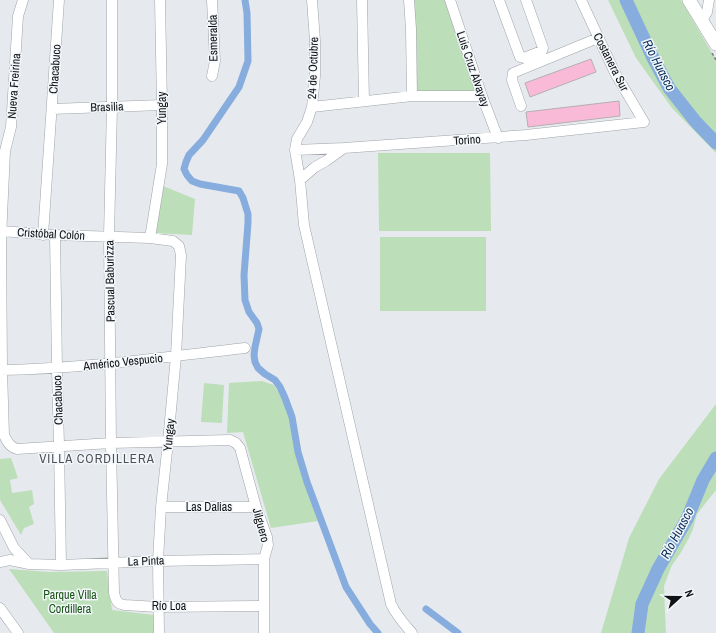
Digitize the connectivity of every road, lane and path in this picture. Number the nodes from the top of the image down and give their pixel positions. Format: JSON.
{"nodes":[{"id":1,"x":23,"y":0,"type":"edge"},
{"id":2,"x":59,"y":0,"type":"edge"},
{"id":3,"x":112,"y":0,"type":"edge"},
{"id":4,"x":160,"y":0,"type":"edge"},
{"id":5,"x":212,"y":0,"type":"edge"},
{"id":6,"x":312,"y":0,"type":"edge"},
{"id":7,"x":362,"y":0,"type":"edge"},
{"id":8,"x":409,"y":0,"type":"edge"},
{"id":9,"x":450,"y":0,"type":"edge"},
{"id":10,"x":499,"y":0,"type":"edge"},
{"id":11,"x":526,"y":0,"type":"edge"},
{"id":12,"x":581,"y":0,"type":"edge"},
{"id":13,"x":689,"y":0,"type":"edge"},
{"id":14,"x":709,"y":0,"type":"edge"},
{"id":15,"x":702,"y":20,"type":"junction"},
{"id":16,"x":598,"y":38,"type":"junction"},
{"id":17,"x":716,"y":42,"type":"edge"},
{"id":18,"x":212,"y":76,"type":"dead end"},
{"id":19,"x":412,"y":96,"type":"junction"},
{"id":20,"x":482,"y":96,"type":"junction"},
{"id":21,"x":364,"y":101,"type":"junction"},
{"id":22,"x":162,"y":105,"type":"junction"},
{"id":23,"x":112,"y":106,"type":"junction"},
{"id":24,"x":521,"y":106,"type":"dead end"},
{"id":25,"x":312,"y":107,"type":"junction"},
{"id":26,"x":52,"y":109,"type":"junction"},
{"id":27,"x":644,"y":122,"type":"joint"},
{"id":28,"x":498,"y":138,"type":"junction"},
{"id":29,"x":344,"y":148,"type":"junction"},
{"id":30,"x":295,"y":150,"type":"junction"},
{"id":31,"x":300,"y":180,"type":"junction"},
{"id":32,"x":1,"y":231,"type":"junction"},
{"id":33,"x":43,"y":235,"type":"junction"},
{"id":34,"x":55,"y":235,"type":"junction"},
{"id":35,"x":109,"y":236,"type":"junction"},
{"id":36,"x":150,"y":238,"type":"junction"},
{"id":37,"x":173,"y":241,"type":"joint"},
{"id":38,"x":245,"y":348,"type":"dead end"},
{"id":39,"x":176,"y":356,"type":"junction"},
{"id":40,"x":111,"y":364,"type":"junction"},
{"id":41,"x":57,"y":368,"type":"junction"},
{"id":42,"x":1,"y":370,"type":"edge"},
{"id":43,"x":168,"y":442,"type":"junction"},
{"id":44,"x":111,"y":443,"type":"junction"},
{"id":45,"x":59,"y":446,"type":"junction"},
{"id":46,"x":161,"y":507,"type":"junction"},
{"id":47,"x":256,"y":508,"type":"junction"},
{"id":48,"x":0,"y":520,"type":"edge"},
{"id":49,"x":264,"y":559,"type":"junction"},
{"id":50,"x":158,"y":561,"type":"junction"},
{"id":51,"x":0,"y":562,"type":"edge"},
{"id":52,"x":114,"y":562,"type":"junction"},
{"id":53,"x":29,"y":564,"type":"junction"},
{"id":54,"x":60,"y":565,"type":"junction"},
{"id":55,"x":263,"y":606,"type":"junction"},
{"id":56,"x":158,"y":607,"type":"junction"},
{"id":57,"x":1,"y":612,"type":"edge"},
{"id":58,"x":18,"y":633,"type":"edge"},
{"id":59,"x":159,"y":633,"type":"edge"},
{"id":60,"x":264,"y":633,"type":"edge"},
{"id":61,"x":412,"y":633,"type":"edge"}],
"edges":[{"from":1,"to":32,"type":"street","name":"Nueva Freirina"},
{"from":2,"to":26,"type":"street","name":"Chacabuco"},
{"from":3,"to":23,"type":"street","name":"Pascual Baburizza"},
{"from":4,"to":22,"type":"street","name":"Yungay"},
{"from":5,"to":18,"type":"street","name":"Esmeralda"},
{"from":6,"to":25,"type":"street","name":"24 de Octubre"},
{"from":7,"to":21,"type":"street"},
{"from":8,"to":19,"type":"street"},
{"from":9,"to":20,"type":"street","name":"Luis Cruz Alvayay"},
{"from":10,"to":11,"type":"street"},
{"from":12,"to":16,"type":"street","name":"Costanera Sur"},
{"from":13,"to":15,"type":"main road"},
{"from":14,"to":15,"type":"street"},
{"from":15,"to":17,"type":"main road"},
{"from":16,"to":24,"type":"street"},
{"from":16,"to":27,"type":"street","name":"Costanera Sur"},
{"from":19,"to":20,"type":"street"},
{"from":19,"to":21,"type":"street"},
{"from":20,"to":28,"type":"street","name":"Luis Cruz Alvayay"},
{"from":21,"to":25,"type":"street"},
{"from":22,"to":23,"type":"street","name":"Brasilia"},
{"from":22,"to":36,"type":"street","name":"Yungay"},
{"from":23,"to":26,"type":"street","name":"Brasilia"},
{"from":23,"to":35,"type":"street","name":"Pascual Baburizza"},
{"from":25,"to":30,"type":"street","name":"24 de Octubre"},
{"from":26,"to":33,"type":"street","name":"Chacabuco"},
{"from":27,"to":28,"type":"street","name":"Torino"},
{"from":28,"to":29,"type":"street","name":"Torino"},
{"from":29,"to":30,"type":"street","name":"Torino"},
{"from":29,"to":31,"type":"street"},
{"from":30,"to":31,"type":"street","name":"24 de Octubre"},
{"from":31,"to":61,"type":"street","name":"24 de Octubre"},
{"from":32,"to":33,"type":"street","name":"Cristóbal Colón"},
{"from":32,"to":42,"type":"street","name":"Nueva Freirina"},
{"from":33,"to":34,"type":"street","name":"Cristóbal Colón"},
{"from":34,"to":35,"type":"street","name":"Cristóbal Colón"},
{"from":34,"to":41,"type":"street","name":"Chacabuco"},
{"from":35,"to":36,"type":"street","name":"Cristóbal Colón"},
{"from":35,"to":40,"type":"street","name":"Pascual Baburizza"},
{"from":36,"to":37,"type":"street","name":"Cristóbal Colón"},
{"from":37,"to":39,"type":"street","name":"Yungay"},
{"from":38,"to":39,"type":"street","name":"Américo Vespucio"},
{"from":39,"to":40,"type":"street","name":"Américo Vespucio"},
{"from":39,"to":43,"type":"street","name":"Yungay"},
{"from":40,"to":41,"type":"street","name":"Américo Vespucio"},
{"from":40,"to":44,"type":"street","name":"Pascual Baburizza"},
{"from":41,"to":42,"type":"street","name":"Américo Vespucio"},
{"from":41,"to":45,"type":"street","name":"Chacabuco"},
{"from":42,"to":45,"type":"street","name":"Nueva Freirina"},
{"from":43,"to":44,"type":"street"},
{"from":43,"to":46,"type":"street","name":"Yungay"},
{"from":43,"to":47,"type":"street","name":"Jilguero"},
{"from":44,"to":45,"type":"street"},
{"from":44,"to":52,"type":"street","name":"Pascual Baburizza"},
{"from":45,"to":54,"type":"street","name":"Chacabuco"},
{"from":46,"to":47,"type":"street","name":"Las Dalias"},
{"from":46,"to":50,"type":"street","name":"Yungay"},
{"from":47,"to":49,"type":"street","name":"Jilguero"},
{"from":48,"to":53,"type":"street"},
{"from":49,"to":50,"type":"street","name":"La Pinta"},
{"from":49,"to":55,"type":"street","name":"Jilguero"},
{"from":50,"to":52,"type":"street","name":"La Pinta"},
{"from":50,"to":56,"type":"street","name":"Yungay"},
{"from":51,"to":53,"type":"street","name":"La Pinta"},
{"from":52,"to":54,"type":"street","name":"La Pinta"},
{"from":52,"to":56,"type":"street","name":"Río Loa"},
{"from":53,"to":54,"type":"street","name":"La Pinta"},
{"from":55,"to":56,"type":"street","name":"Río Loa"},
{"from":55,"to":60,"type":"street","name":"Jilguero"},
{"from":56,"to":59,"type":"street","name":"Yungay"},
{"from":57,"to":58,"type":"street"}]}
